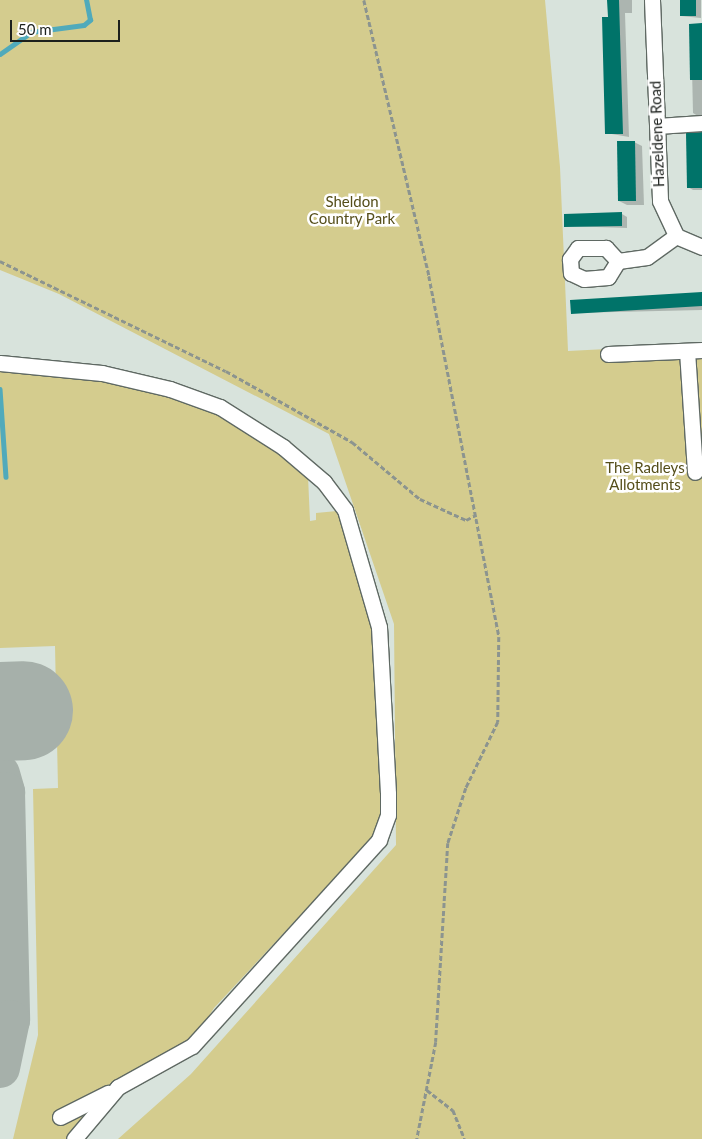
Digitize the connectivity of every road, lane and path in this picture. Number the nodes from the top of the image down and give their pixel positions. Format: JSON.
{"nodes":[{"id":1,"x":364,"y":0,"type":"edge"},
{"id":2,"x":652,"y":0,"type":"edge"},
{"id":3,"x":702,"y":123,"type":"edge"},
{"id":4,"x":657,"y":126,"type":"junction"},
{"id":5,"x":676,"y":236,"type":"junction"},
{"id":6,"x":702,"y":247,"type":"edge"},
{"id":7,"x":0,"y":261,"type":"edge"},
{"id":8,"x":618,"y":261,"type":"dead end"},
{"id":9,"x":702,"y":350,"type":"edge"},
{"id":10,"x":687,"y":351,"type":"junction"},
{"id":11,"x":608,"y":354,"type":"dead end"},
{"id":12,"x":0,"y":363,"type":"edge"},
{"id":13,"x":695,"y":472,"type":"dead end"},
{"id":14,"x":476,"y":515,"type":"junction"},
{"id":15,"x":118,"y":1088,"type":"junction"},
{"id":16,"x":427,"y":1090,"type":"junction"},
{"id":17,"x":60,"y":1117,"type":"dead end"},
{"id":18,"x":74,"y":1139,"type":"edge"},
{"id":19,"x":417,"y":1139,"type":"edge"},
{"id":20,"x":465,"y":1139,"type":"edge"}],
"edges":[{"from":1,"to":14,"type":"path"},
{"from":2,"to":4,"type":"street","name":"Hazeldene Road"},
{"from":3,"to":4,"type":"street"},
{"from":4,"to":5,"type":"street","name":"Hazeldene Road"},
{"from":5,"to":6,"type":"street"},
{"from":5,"to":8,"type":"street"},
{"from":7,"to":14,"type":"path"},
{"from":9,"to":10,"type":"street"},
{"from":10,"to":11,"type":"street"},
{"from":10,"to":13,"type":"street"},
{"from":12,"to":15,"type":"street"},
{"from":14,"to":16,"type":"path"},
{"from":15,"to":17,"type":"street"},
{"from":15,"to":18,"type":"street"},
{"from":16,"to":19,"type":"path"},
{"from":16,"to":20,"type":"path"}]}
